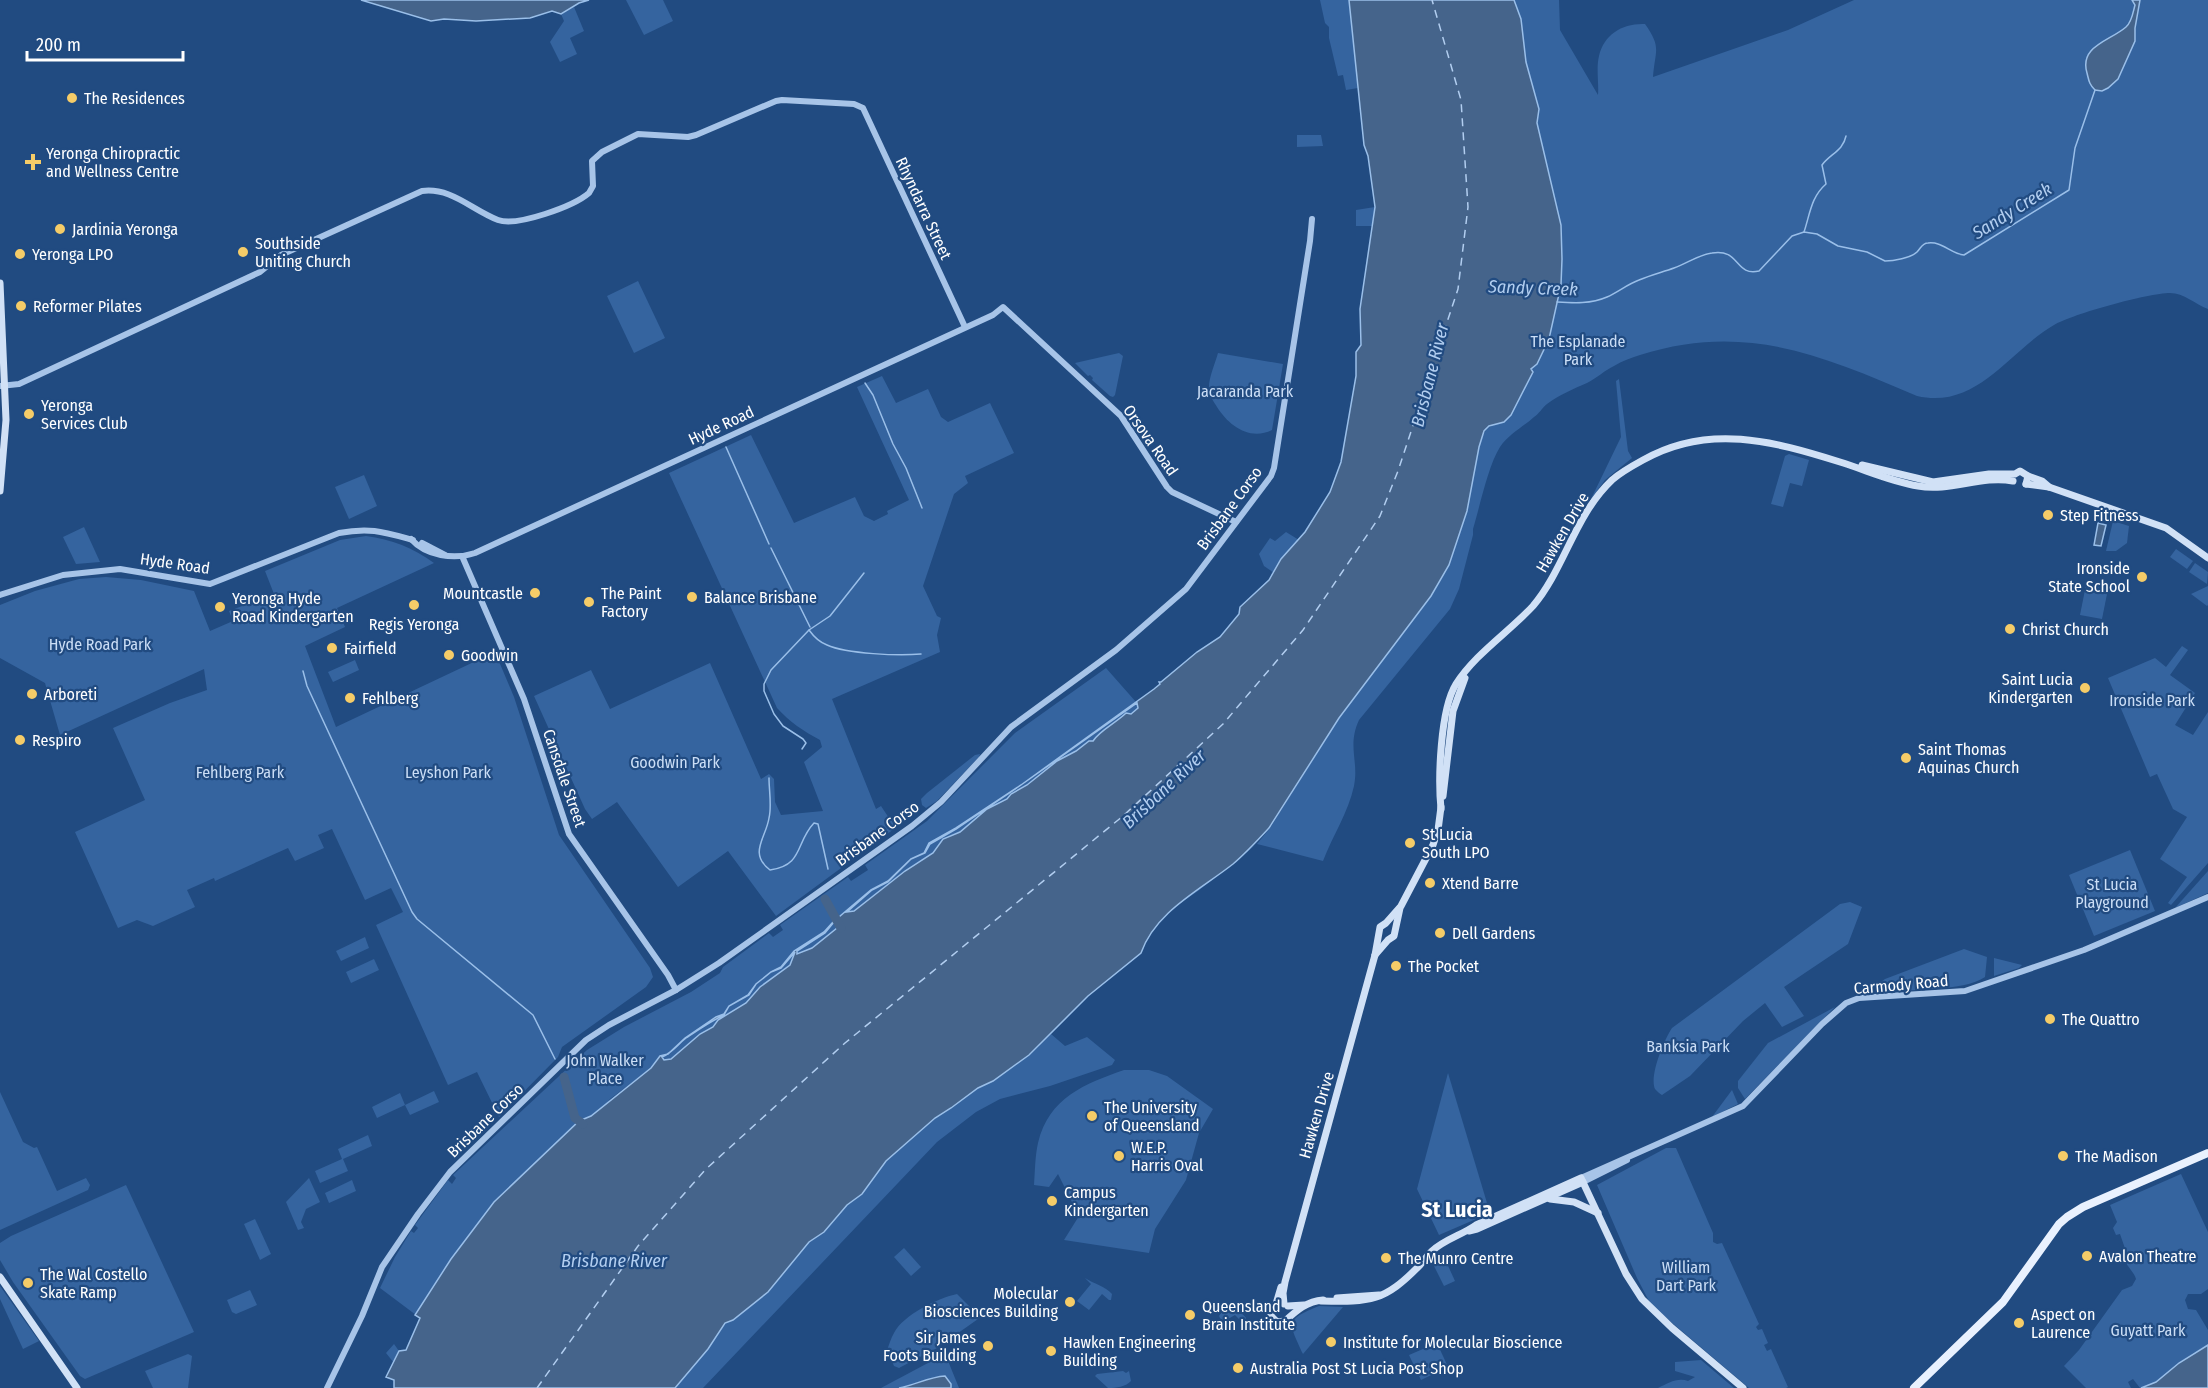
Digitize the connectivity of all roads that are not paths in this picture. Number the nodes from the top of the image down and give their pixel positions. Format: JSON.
{"nodes":[{"id":1,"x":1312,"y":219,"type":"dead end"},
{"id":2,"x":0,"y":283,"type":"edge"},
{"id":3,"x":1004,"y":307,"type":"joint"},
{"id":4,"x":965,"y":327,"type":"junction"},
{"id":5,"x":2,"y":386,"type":"edge"},
{"id":6,"x":2014,"y":477,"type":"junction"},
{"id":7,"x":2027,"y":480,"type":"junction"},
{"id":8,"x":0,"y":491,"type":"edge"},
{"id":9,"x":1236,"y":522,"type":"junction"},
{"id":10,"x":462,"y":556,"type":"junction"},
{"id":11,"x":2208,"y":558,"type":"edge"},
{"id":12,"x":0,"y":595,"type":"edge"},
{"id":13,"x":2208,"y":897,"type":"edge"},
{"id":14,"x":1401,"y":906,"type":"junction"},
{"id":15,"x":1386,"y":923,"type":"junction"},
{"id":16,"x":1395,"y":928,"type":"junction"},
{"id":17,"x":1379,"y":935,"type":"junction"},
{"id":18,"x":1388,"y":940,"type":"junction"},
{"id":19,"x":1375,"y":956,"type":"junction"},
{"id":20,"x":676,"y":990,"type":"junction"},
{"id":21,"x":2208,"y":1153,"type":"edge"},
{"id":22,"x":1582,"y":1180,"type":"junction"},
{"id":23,"x":1546,"y":1199,"type":"junction"},
{"id":24,"x":1598,"y":1213,"type":"junction"},
{"id":25,"x":1466,"y":1232,"type":"junction"},
{"id":26,"x":0,"y":1277,"type":"edge"},
{"id":27,"x":1285,"y":1282,"type":"junction"},
{"id":28,"x":1276,"y":1304,"type":"junction"},
{"id":29,"x":1286,"y":1305,"type":"junction"},
{"id":30,"x":1304,"y":1305,"type":"junction"},
{"id":31,"x":1289,"y":1315,"type":"junction"},
{"id":32,"x":77,"y":1388,"type":"edge"},
{"id":33,"x":327,"y":1388,"type":"edge"},
{"id":34,"x":1743,"y":1388,"type":"edge"},
{"id":35,"x":1914,"y":1388,"type":"edge"}],
"edges":[{"from":1,"to":9,"type":"street","name":"Brisbane Corso"},
{"from":2,"to":5,"type":"main road"},
{"from":3,"to":4,"type":"street","name":"Hyde Road"},
{"from":3,"to":9,"type":"street","name":"Orsova Road"},
{"from":4,"to":5,"type":"street","name":"Rhyndarra Street"},
{"from":4,"to":10,"type":"street","name":"Hyde Road"},
{"from":5,"to":8,"type":"main road"},
{"from":6,"to":7,"type":"main road"},
{"from":6,"to":7,"type":"main road"},
{"from":6,"to":14,"type":"main road","name":"Hawken Drive"},
{"from":7,"to":11,"type":"main road"},
{"from":9,"to":20,"type":"street","name":"Brisbane Corso"},
{"from":10,"to":12,"type":"street","name":"Hyde Road"},
{"from":10,"to":20,"type":"street","name":"Cansdale Street"},
{"from":13,"to":22,"type":"street","name":"Carmody Road"},
{"from":14,"to":15,"type":"main road","name":"Hawken Drive"},
{"from":14,"to":16,"type":"main road","name":"Hawken Drive"},
{"from":15,"to":16,"type":"main road"},
{"from":15,"to":17,"type":"main road","name":"Hawken Drive"},
{"from":16,"to":18,"type":"main road","name":"Hawken Drive"},
{"from":17,"to":18,"type":"main road"},
{"from":17,"to":19,"type":"main road","name":"Hawken Drive"},
{"from":18,"to":19,"type":"main road","name":"Hawken Drive"},
{"from":19,"to":27,"type":"main road","name":"Hawken Drive"},
{"from":20,"to":33,"type":"street","name":"Brisbane Corso"},
{"from":21,"to":35,"type":"main road"},
{"from":22,"to":23,"type":"main road","name":"Carmody Road"},
{"from":22,"to":24,"type":"main road"},
{"from":22,"to":25,"type":"main road","name":"Carmody Road"},
{"from":23,"to":24,"type":"main road"},
{"from":23,"to":25,"type":"main road","name":"Carmody Road"},
{"from":24,"to":34,"type":"main road"},
{"from":25,"to":30,"type":"main road","name":"Carmody Road"},
{"from":26,"to":32,"type":"main road"},
{"from":27,"to":28,"type":"main road","name":"Hawken Drive"},
{"from":27,"to":29,"type":"main road","name":"Hawken Drive"},
{"from":28,"to":29,"type":"main road"},
{"from":28,"to":31,"type":"main road"},
{"from":29,"to":30,"type":"main road","name":"Carmody Road"},
{"from":29,"to":31,"type":"main road"},
{"from":30,"to":31,"type":"main road","name":"Carmody Road"}]}
